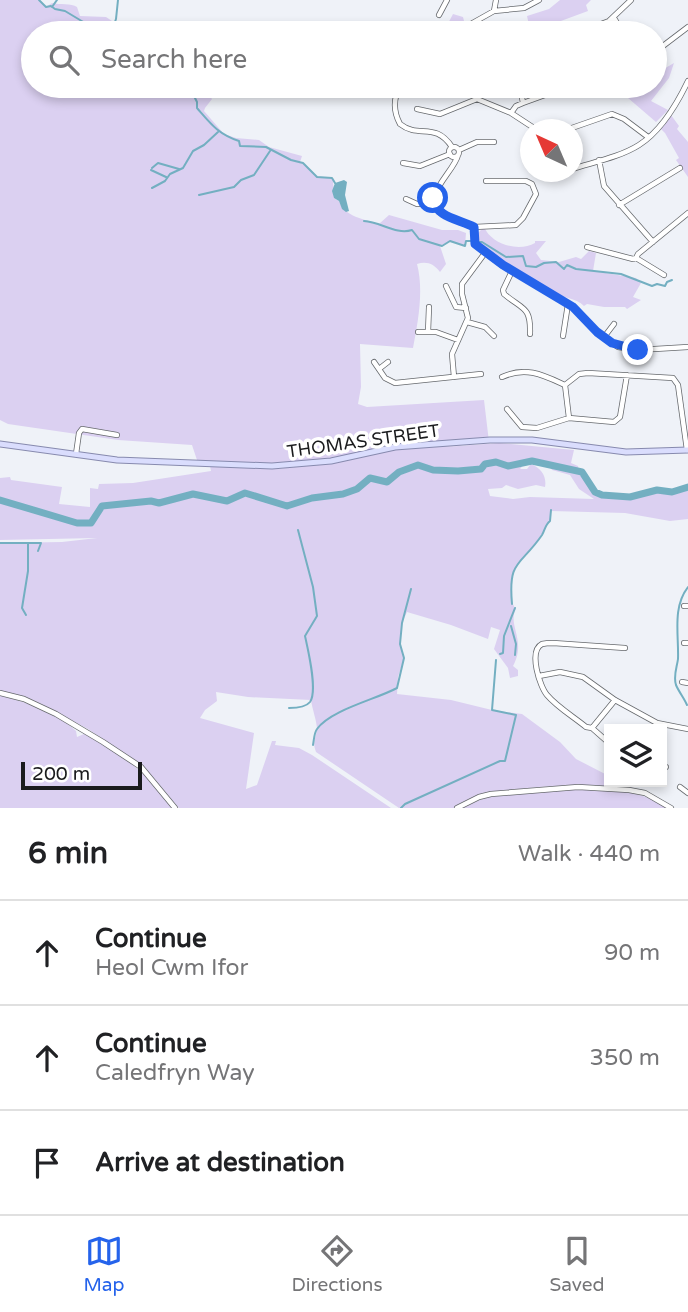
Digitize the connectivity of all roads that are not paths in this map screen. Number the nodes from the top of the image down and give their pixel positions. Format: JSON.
{"nodes":[{"id":1,"x":447,"y":0,"type":"edge"},
{"id":2,"x":496,"y":0,"type":"edge"},
{"id":3,"x":539,"y":0,"type":"edge"},
{"id":4,"x":631,"y":0,"type":"edge"},
{"id":5,"x":494,"y":11,"type":"junction"},
{"id":6,"x":439,"y":15,"type":"dead end"},
{"id":7,"x":614,"y":18,"type":"junction"},
{"id":8,"x":476,"y":21,"type":"edge"},
{"id":9,"x":607,"y":21,"type":"edge"},
{"id":10,"x":616,"y":21,"type":"edge"},
{"id":11,"x":687,"y":31,"type":"edge"},
{"id":12,"x":667,"y":44,"type":"edge"},
{"id":13,"x":688,"y":81,"type":"edge"},
{"id":14,"x":395,"y":98,"type":"edge"},
{"id":15,"x":522,"y":98,"type":"edge"},
{"id":16,"x":534,"y":98,"type":"edge"},
{"id":17,"x":477,"y":99,"type":"joint"},
{"id":18,"x":523,"y":103,"type":"junction"},
{"id":19,"x":417,"y":109,"type":"dead end"},
{"id":20,"x":511,"y":113,"type":"junction"},
{"id":21,"x":520,"y":119,"type":"edge"},
{"id":22,"x":583,"y":124,"type":"edge"},
{"id":23,"x":648,"y":137,"type":"junction"},
{"id":24,"x":494,"y":142,"type":"dead end"},
{"id":25,"x":455,"y":154,"type":"junction"},
{"id":26,"x":599,"y":160,"type":"junction"},
{"id":27,"x":403,"y":163,"type":"dead end"},
{"id":28,"x":583,"y":165,"type":"edge"},
{"id":29,"x":680,"y":168,"type":"dead end"},
{"id":30,"x":486,"y":181,"type":"dead end"},
{"id":31,"x":406,"y":199,"type":"dead end"},
{"id":32,"x":434,"y":203,"type":"junction"},
{"id":33,"x":619,"y":205,"type":"junction"},
{"id":34,"x":688,"y":213,"type":"edge"},
{"id":35,"x":474,"y":227,"type":"junction"},
{"id":36,"x":653,"y":242,"type":"junction"},
{"id":37,"x":587,"y":247,"type":"dead end"},
{"id":38,"x":485,"y":253,"type":"junction"},
{"id":39,"x":636,"y":258,"type":"junction"},
{"id":40,"x":512,"y":271,"type":"junction"},
{"id":41,"x":664,"y":275,"type":"dead end"},
{"id":42,"x":446,"y":286,"type":"dead end"},
{"id":43,"x":568,"y":304,"type":"junction"},
{"id":44,"x":429,"y":307,"type":"dead end"},
{"id":45,"x":467,"y":308,"type":"junction"},
{"id":46,"x":467,"y":322,"type":"junction"},
{"id":47,"x":614,"y":324,"type":"dead end"},
{"id":48,"x":418,"y":332,"type":"dead end"},
{"id":49,"x":428,"y":332,"type":"junction"},
{"id":50,"x":532,"y":332,"type":"dead end"},
{"id":51,"x":494,"y":336,"type":"dead end"},
{"id":52,"x":564,"y":336,"type":"dead end"},
{"id":53,"x":604,"y":337,"type":"junction"},
{"id":54,"x":458,"y":340,"type":"junction"},
{"id":55,"x":688,"y":347,"type":"edge"},
{"id":56,"x":374,"y":362,"type":"dead end"},
{"id":57,"x":388,"y":362,"type":"dead end"},
{"id":58,"x":379,"y":369,"type":"junction"},
{"id":59,"x":481,"y":374,"type":"dead end"},
{"id":60,"x":627,"y":375,"type":"junction"},
{"id":61,"x":454,"y":377,"type":"junction"},
{"id":62,"x":502,"y":377,"type":"dead end"},
{"id":63,"x":565,"y":385,"type":"junction"},
{"id":64,"x":507,"y":409,"type":"dead end"},
{"id":65,"x":569,"y":418,"type":"junction"},
{"id":66,"x":117,"y":435,"type":"dead end"},
{"id":67,"x":0,"y":444,"type":"edge"},
{"id":68,"x":688,"y":450,"type":"edge"},
{"id":69,"x":76,"y":454,"type":"junction"},
{"id":70,"x":625,"y":648,"type":"dead end"},
{"id":71,"x":539,"y":676,"type":"junction"},
{"id":72,"x":0,"y":693,"type":"edge"},
{"id":73,"x":615,"y":700,"type":"junction"},
{"id":74,"x":592,"y":728,"type":"junction"},
{"id":75,"x":688,"y":729,"type":"edge"},
{"id":76,"x":604,"y":739,"type":"edge"},
{"id":77,"x":680,"y":787,"type":"dead end"},
{"id":78,"x":688,"y":793,"type":"edge"},
{"id":79,"x":175,"y":808,"type":"edge"},
{"id":80,"x":457,"y":808,"type":"edge"},
{"id":81,"x":671,"y":808,"type":"edge"}],
"edges":[{"from":1,"to":6,"type":"street"},
{"from":2,"to":5,"type":"street"},
{"from":3,"to":5,"type":"street"},
{"from":4,"to":7,"type":"street"},
{"from":5,"to":8,"type":"street"},
{"from":7,"to":9,"type":"street"},
{"from":7,"to":10,"type":"street"},
{"from":11,"to":12,"type":"street"},
{"from":13,"to":23,"type":"street"},
{"from":14,"to":25,"type":"street"},
{"from":15,"to":18,"type":"street"},
{"from":16,"to":18,"type":"street"},
{"from":17,"to":19,"type":"street"},
{"from":17,"to":20,"type":"street"},
{"from":18,"to":20,"type":"street"},
{"from":20,"to":21,"type":"street"},
{"from":22,"to":23,"type":"street"},
{"from":23,"to":26,"type":"street"},
{"from":24,"to":25,"type":"street"},
{"from":25,"to":27,"type":"street"},
{"from":25,"to":32,"type":"street"},
{"from":26,"to":28,"type":"street"},
{"from":26,"to":33,"type":"street"},
{"from":29,"to":33,"type":"street"},
{"from":30,"to":35,"type":"street"},
{"from":31,"to":32,"type":"street"},
{"from":32,"to":35,"type":"street"},
{"from":33,"to":36,"type":"street"},
{"from":34,"to":36,"type":"street"},
{"from":35,"to":38,"type":"street"},
{"from":36,"to":39,"type":"street"},
{"from":37,"to":39,"type":"street"},
{"from":38,"to":40,"type":"street"},
{"from":38,"to":45,"type":"street"},
{"from":39,"to":41,"type":"street"},
{"from":40,"to":43,"type":"street"},
{"from":40,"to":50,"type":"street"},
{"from":42,"to":45,"type":"street"},
{"from":43,"to":52,"type":"street"},
{"from":43,"to":53,"type":"street"},
{"from":44,"to":49,"type":"street"},
{"from":45,"to":46,"type":"street"},
{"from":46,"to":51,"type":"street"},
{"from":46,"to":54,"type":"street"},
{"from":47,"to":53,"type":"street"},
{"from":48,"to":49,"type":"street"},
{"from":49,"to":54,"type":"street"},
{"from":53,"to":55,"type":"street"},
{"from":54,"to":61,"type":"street"},
{"from":56,"to":58,"type":"street"},
{"from":57,"to":58,"type":"street"},
{"from":58,"to":61,"type":"street"},
{"from":59,"to":61,"type":"street"},
{"from":60,"to":63,"type":"street"},
{"from":60,"to":65,"type":"street"},
{"from":60,"to":68,"type":"street"},
{"from":62,"to":63,"type":"street"},
{"from":63,"to":65,"type":"street"},
{"from":64,"to":65,"type":"street"},
{"from":66,"to":69,"type":"street"},
{"from":67,"to":69,"type":"main road","name":"THOMAS STREET"},
{"from":68,"to":69,"type":"main road","name":"THOMAS STREET"},
{"from":70,"to":71,"type":"street"},
{"from":71,"to":73,"type":"street"},
{"from":71,"to":74,"type":"street"},
{"from":72,"to":79,"type":"street"},
{"from":73,"to":74,"type":"street"},
{"from":73,"to":75,"type":"street"},
{"from":74,"to":76,"type":"street"},
{"from":77,"to":78,"type":"street"},
{"from":80,"to":81,"type":"street"}]}
